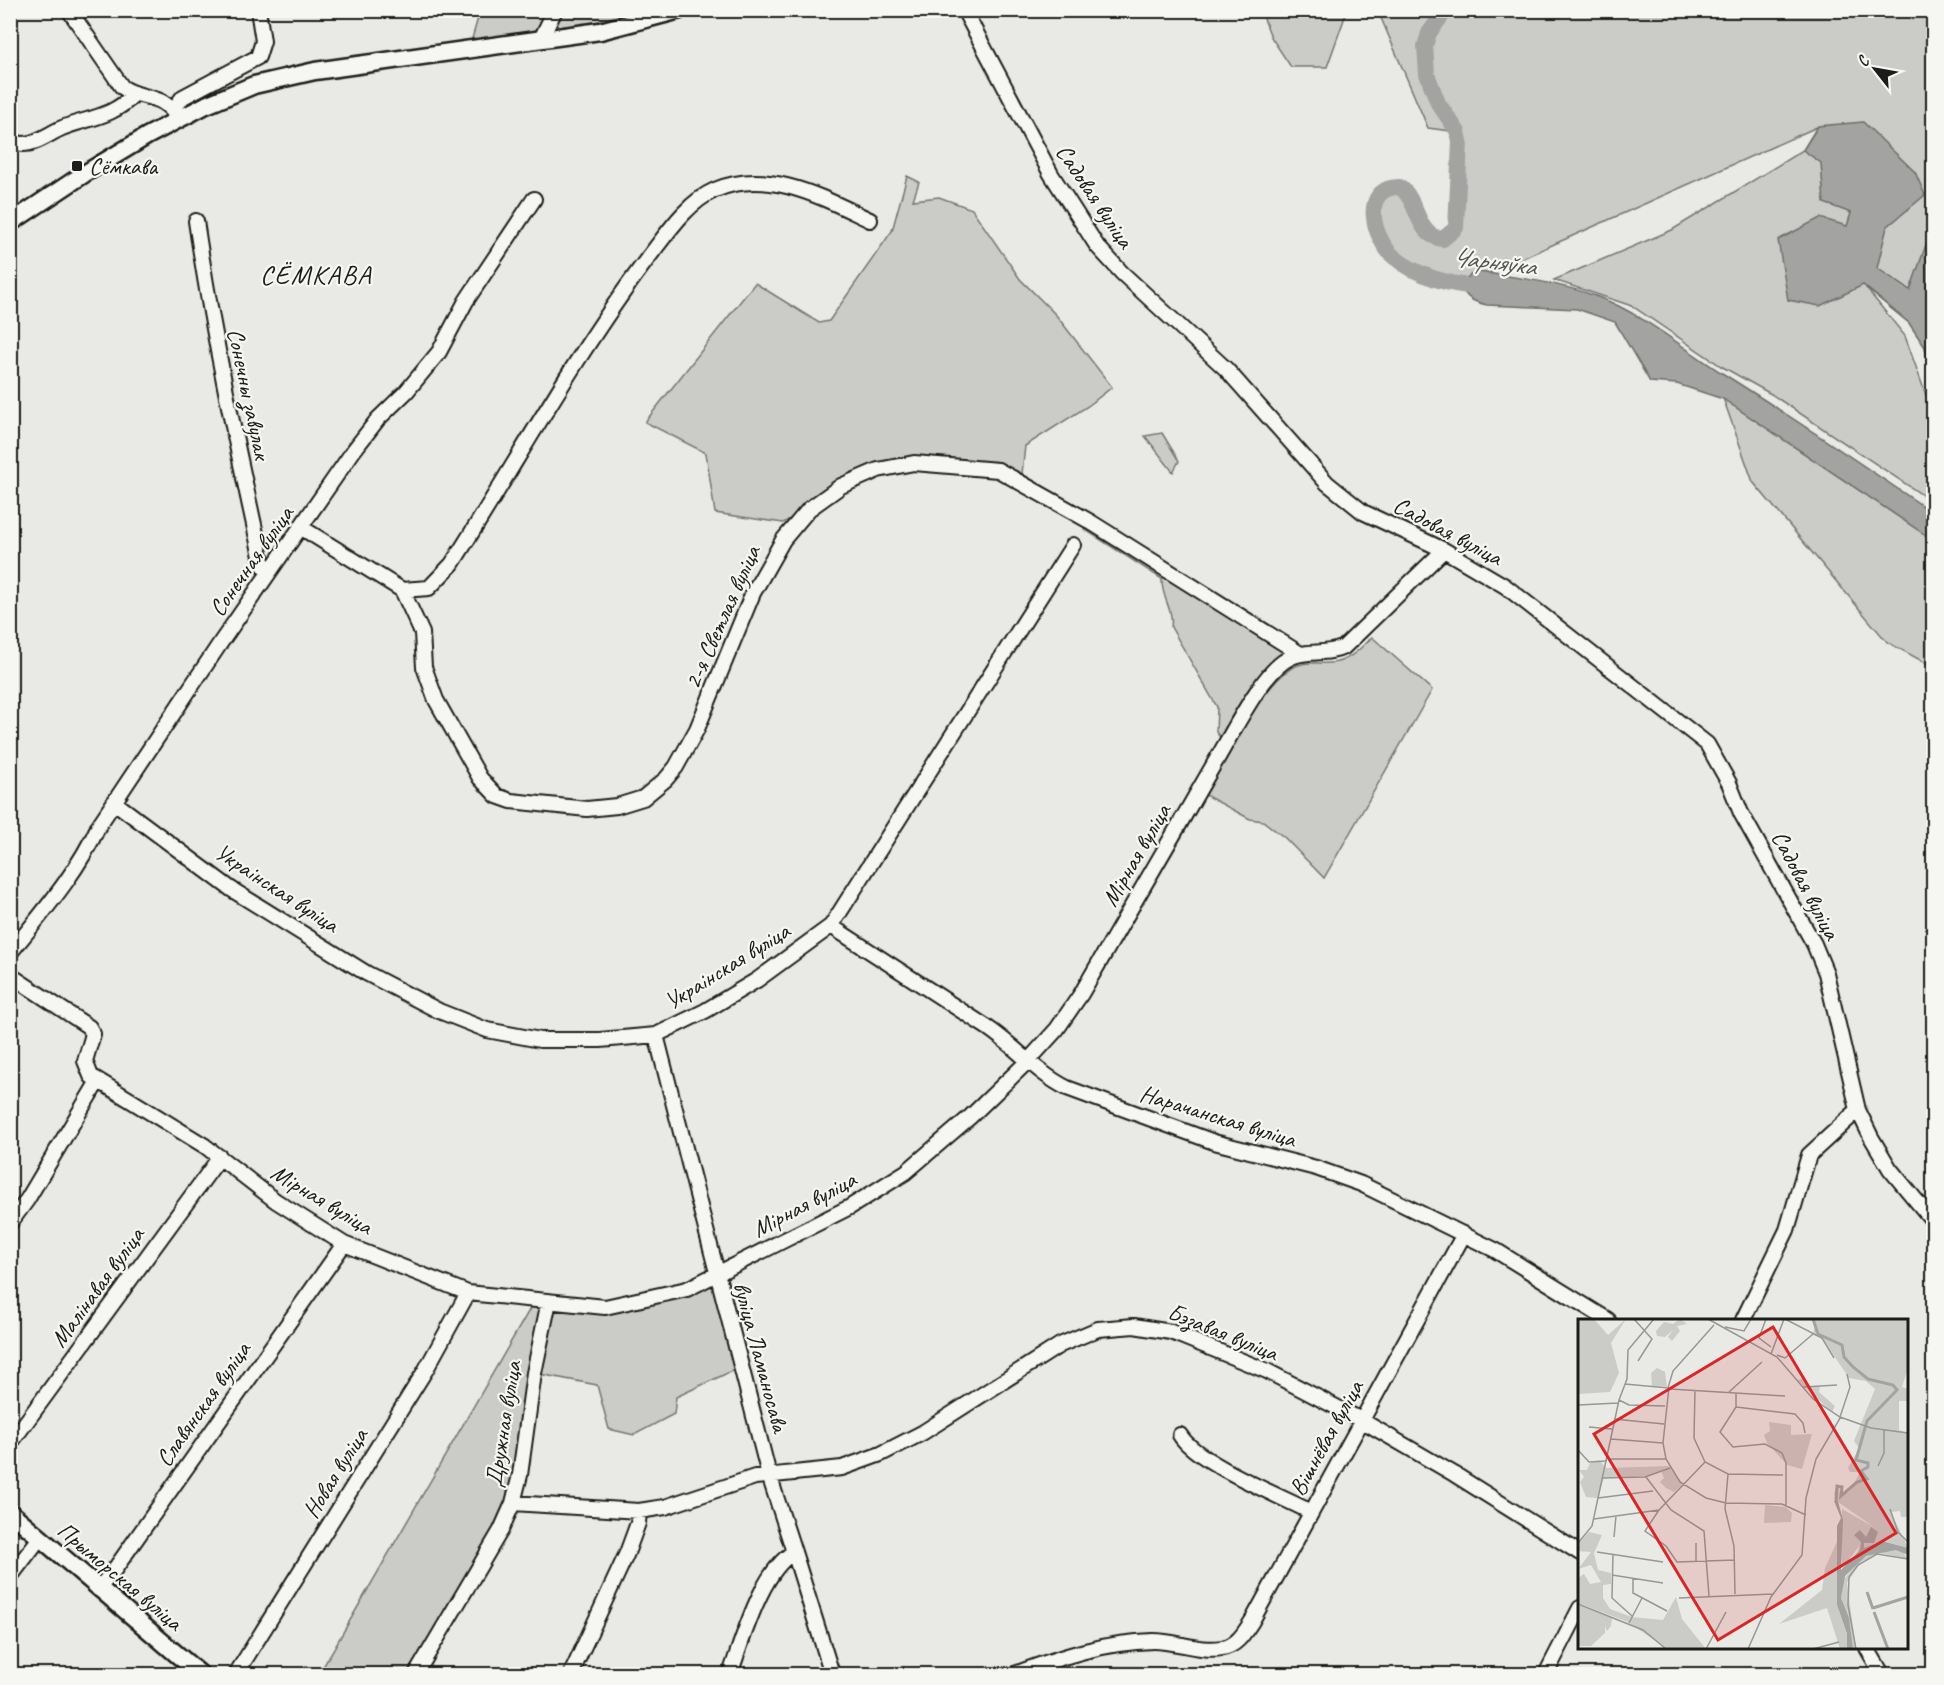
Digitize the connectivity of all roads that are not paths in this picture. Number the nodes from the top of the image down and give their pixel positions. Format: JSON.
{"nodes":[{"id":1,"x":69,"y":10,"type":"edge"},
{"id":2,"x":258,"y":10,"type":"edge"},
{"id":3,"x":555,"y":10,"type":"edge"},
{"id":4,"x":680,"y":10,"type":"edge"},
{"id":5,"x":964,"y":10,"type":"edge"},
{"id":6,"x":542,"y":39,"type":"junction"},
{"id":7,"x":133,"y":95,"type":"junction"},
{"id":8,"x":176,"y":114,"type":"junction"},
{"id":9,"x":10,"y":138,"type":"edge"},
{"id":10,"x":534,"y":199,"type":"dead end"},
{"id":11,"x":870,"y":220,"type":"dead end"},
{"id":12,"x":196,"y":221,"type":"dead end"},
{"id":13,"x":10,"y":224,"type":"edge"},
{"id":14,"x":302,"y":528,"type":"junction"},
{"id":15,"x":1073,"y":545,"type":"dead end"},
{"id":16,"x":1444,"y":550,"type":"junction"},
{"id":17,"x":268,"y":573,"type":"junction"},
{"id":18,"x":402,"y":590,"type":"junction"},
{"id":19,"x":1299,"y":653,"type":"junction"},
{"id":20,"x":114,"y":802,"type":"junction"},
{"id":21,"x":831,"y":926,"type":"junction"},
{"id":22,"x":10,"y":953,"type":"edge"},
{"id":23,"x":10,"y":975,"type":"edge"},
{"id":24,"x":656,"y":1035,"type":"junction"},
{"id":25,"x":1028,"y":1061,"type":"junction"},
{"id":26,"x":98,"y":1081,"type":"junction"},
{"id":27,"x":1858,"y":1110,"type":"junction"},
{"id":28,"x":220,"y":1157,"type":"junction"},
{"id":29,"x":10,"y":1222,"type":"edge"},
{"id":30,"x":1934,"y":1222,"type":"edge"},
{"id":31,"x":1464,"y":1234,"type":"junction"},
{"id":32,"x":344,"y":1244,"type":"junction"},
{"id":33,"x":717,"y":1274,"type":"junction"},
{"id":34,"x":468,"y":1293,"type":"junction"},
{"id":35,"x":549,"y":1301,"type":"junction"},
{"id":36,"x":1606,"y":1319,"type":"edge"},
{"id":37,"x":1743,"y":1319,"type":"edge"},
{"id":38,"x":1361,"y":1420,"type":"junction"},
{"id":39,"x":1180,"y":1435,"type":"dead end"},
{"id":40,"x":10,"y":1444,"type":"edge"},
{"id":41,"x":769,"y":1475,"type":"junction"},
{"id":42,"x":513,"y":1503,"type":"junction"},
{"id":43,"x":639,"y":1511,"type":"junction"},
{"id":44,"x":10,"y":1512,"type":"edge"},
{"id":45,"x":1311,"y":1512,"type":"junction"},
{"id":46,"x":39,"y":1539,"type":"junction"},
{"id":47,"x":794,"y":1552,"type":"junction"},
{"id":48,"x":1578,"y":1552,"type":"edge"},
{"id":49,"x":10,"y":1577,"type":"edge"},
{"id":50,"x":98,"y":1589,"type":"junction"},
{"id":51,"x":1578,"y":1612,"type":"edge"},
{"id":52,"x":1868,"y":1649,"type":"edge"},
{"id":53,"x":200,"y":1674,"type":"edge"},
{"id":54,"x":236,"y":1674,"type":"edge"},
{"id":55,"x":416,"y":1674,"type":"edge"},
{"id":56,"x":571,"y":1674,"type":"edge"},
{"id":57,"x":730,"y":1674,"type":"edge"},
{"id":58,"x":832,"y":1674,"type":"edge"},
{"id":59,"x":1015,"y":1674,"type":"edge"},
{"id":60,"x":1546,"y":1674,"type":"edge"},
{"id":61,"x":1882,"y":1674,"type":"edge"}],
"edges":[{"from":1,"to":7,"type":"street"},
{"from":2,"to":8,"type":"street"},
{"from":3,"to":6,"type":"street"},
{"from":4,"to":6,"type":"main road"},
{"from":5,"to":16,"type":"street","name":"Садовая вуліца"},
{"from":6,"to":8,"type":"main road"},
{"from":7,"to":8,"type":"street"},
{"from":7,"to":9,"type":"street"},
{"from":8,"to":13,"type":"main road"},
{"from":10,"to":14,"type":"street","name":"Сонечная вуліца"},
{"from":11,"to":18,"type":"street"},
{"from":12,"to":17,"type":"street","name":"Сонечны завулак"},
{"from":14,"to":17,"type":"street","name":"Сонечная вуліца"},
{"from":14,"to":18,"type":"street"},
{"from":15,"to":21,"type":"street","name":"Украінская вуліца"},
{"from":16,"to":19,"type":"street"},
{"from":16,"to":27,"type":"street","name":"Садовая вуліца"},
{"from":17,"to":20,"type":"street","name":"Сонечная вуліца"},
{"from":18,"to":19,"type":"street","name":"2-я Светлая вуліца"},
{"from":19,"to":25,"type":"street","name":"Мірная вуліца"},
{"from":20,"to":22,"type":"street","name":"Сонечная вуліца"},
{"from":20,"to":24,"type":"street","name":"Украінская вуліца"},
{"from":21,"to":24,"type":"street","name":"Украінская вуліца"},
{"from":21,"to":25,"type":"street","name":"Нарачанская вуліца"},
{"from":23,"to":26,"type":"street"},
{"from":24,"to":33,"type":"street","name":"вуліца Ламаносава"},
{"from":25,"to":31,"type":"street","name":"Нарачанская вуліца"},
{"from":25,"to":33,"type":"street","name":"Мірная вуліца"},
{"from":26,"to":28,"type":"street","name":"Мірная вуліца"},
{"from":26,"to":29,"type":"street"},
{"from":27,"to":30,"type":"street","name":"Садовая вуліца"},
{"from":27,"to":37,"type":"street"},
{"from":28,"to":32,"type":"street","name":"Мірная вуліца"},
{"from":28,"to":40,"type":"street","name":"Малінавая вуліца"},
{"from":31,"to":36,"type":"street","name":"Нарачанская вуліца"},
{"from":31,"to":38,"type":"street","name":"Вішнёвая вуліца"},
{"from":32,"to":34,"type":"street","name":"Мірная вуліца"},
{"from":32,"to":50,"type":"street","name":"Славянская вуліца"},
{"from":33,"to":35,"type":"street","name":"Мірная вуліца"},
{"from":33,"to":41,"type":"street","name":"вуліца Ламаносава"},
{"from":34,"to":35,"type":"street","name":"Мірная вуліца"},
{"from":34,"to":54,"type":"street","name":"Новая вуліца"},
{"from":35,"to":42,"type":"street","name":"Дружная вуліца"},
{"from":38,"to":41,"type":"street","name":"Бэзавая вуліца"},
{"from":38,"to":45,"type":"street","name":"Вішнёвая вуліца"},
{"from":38,"to":48,"type":"street","name":"Бэзавая вуліца"},
{"from":39,"to":45,"type":"street"},
{"from":41,"to":43,"type":"street","name":"Бэзавая вуліца"},
{"from":41,"to":47,"type":"street","name":"вуліца Ламаносава"},
{"from":42,"to":43,"type":"street","name":"Бэзавая вуліца"},
{"from":42,"to":55,"type":"street","name":"Дружная вуліца"},
{"from":43,"to":56,"type":"street"},
{"from":44,"to":46,"type":"main road","name":"Прыморская вуліца"},
{"from":45,"to":59,"type":"street","name":"Вішнёвая вуліца"},
{"from":46,"to":49,"type":"street"},
{"from":46,"to":50,"type":"main road","name":"Прыморская вуліца"},
{"from":47,"to":57,"type":"street"},
{"from":47,"to":58,"type":"street","name":"вуліца Ламаносава"},
{"from":50,"to":53,"type":"main road","name":"Прыморская вуліца"},
{"from":51,"to":60,"type":"street"},
{"from":52,"to":61,"type":"street"}]}
